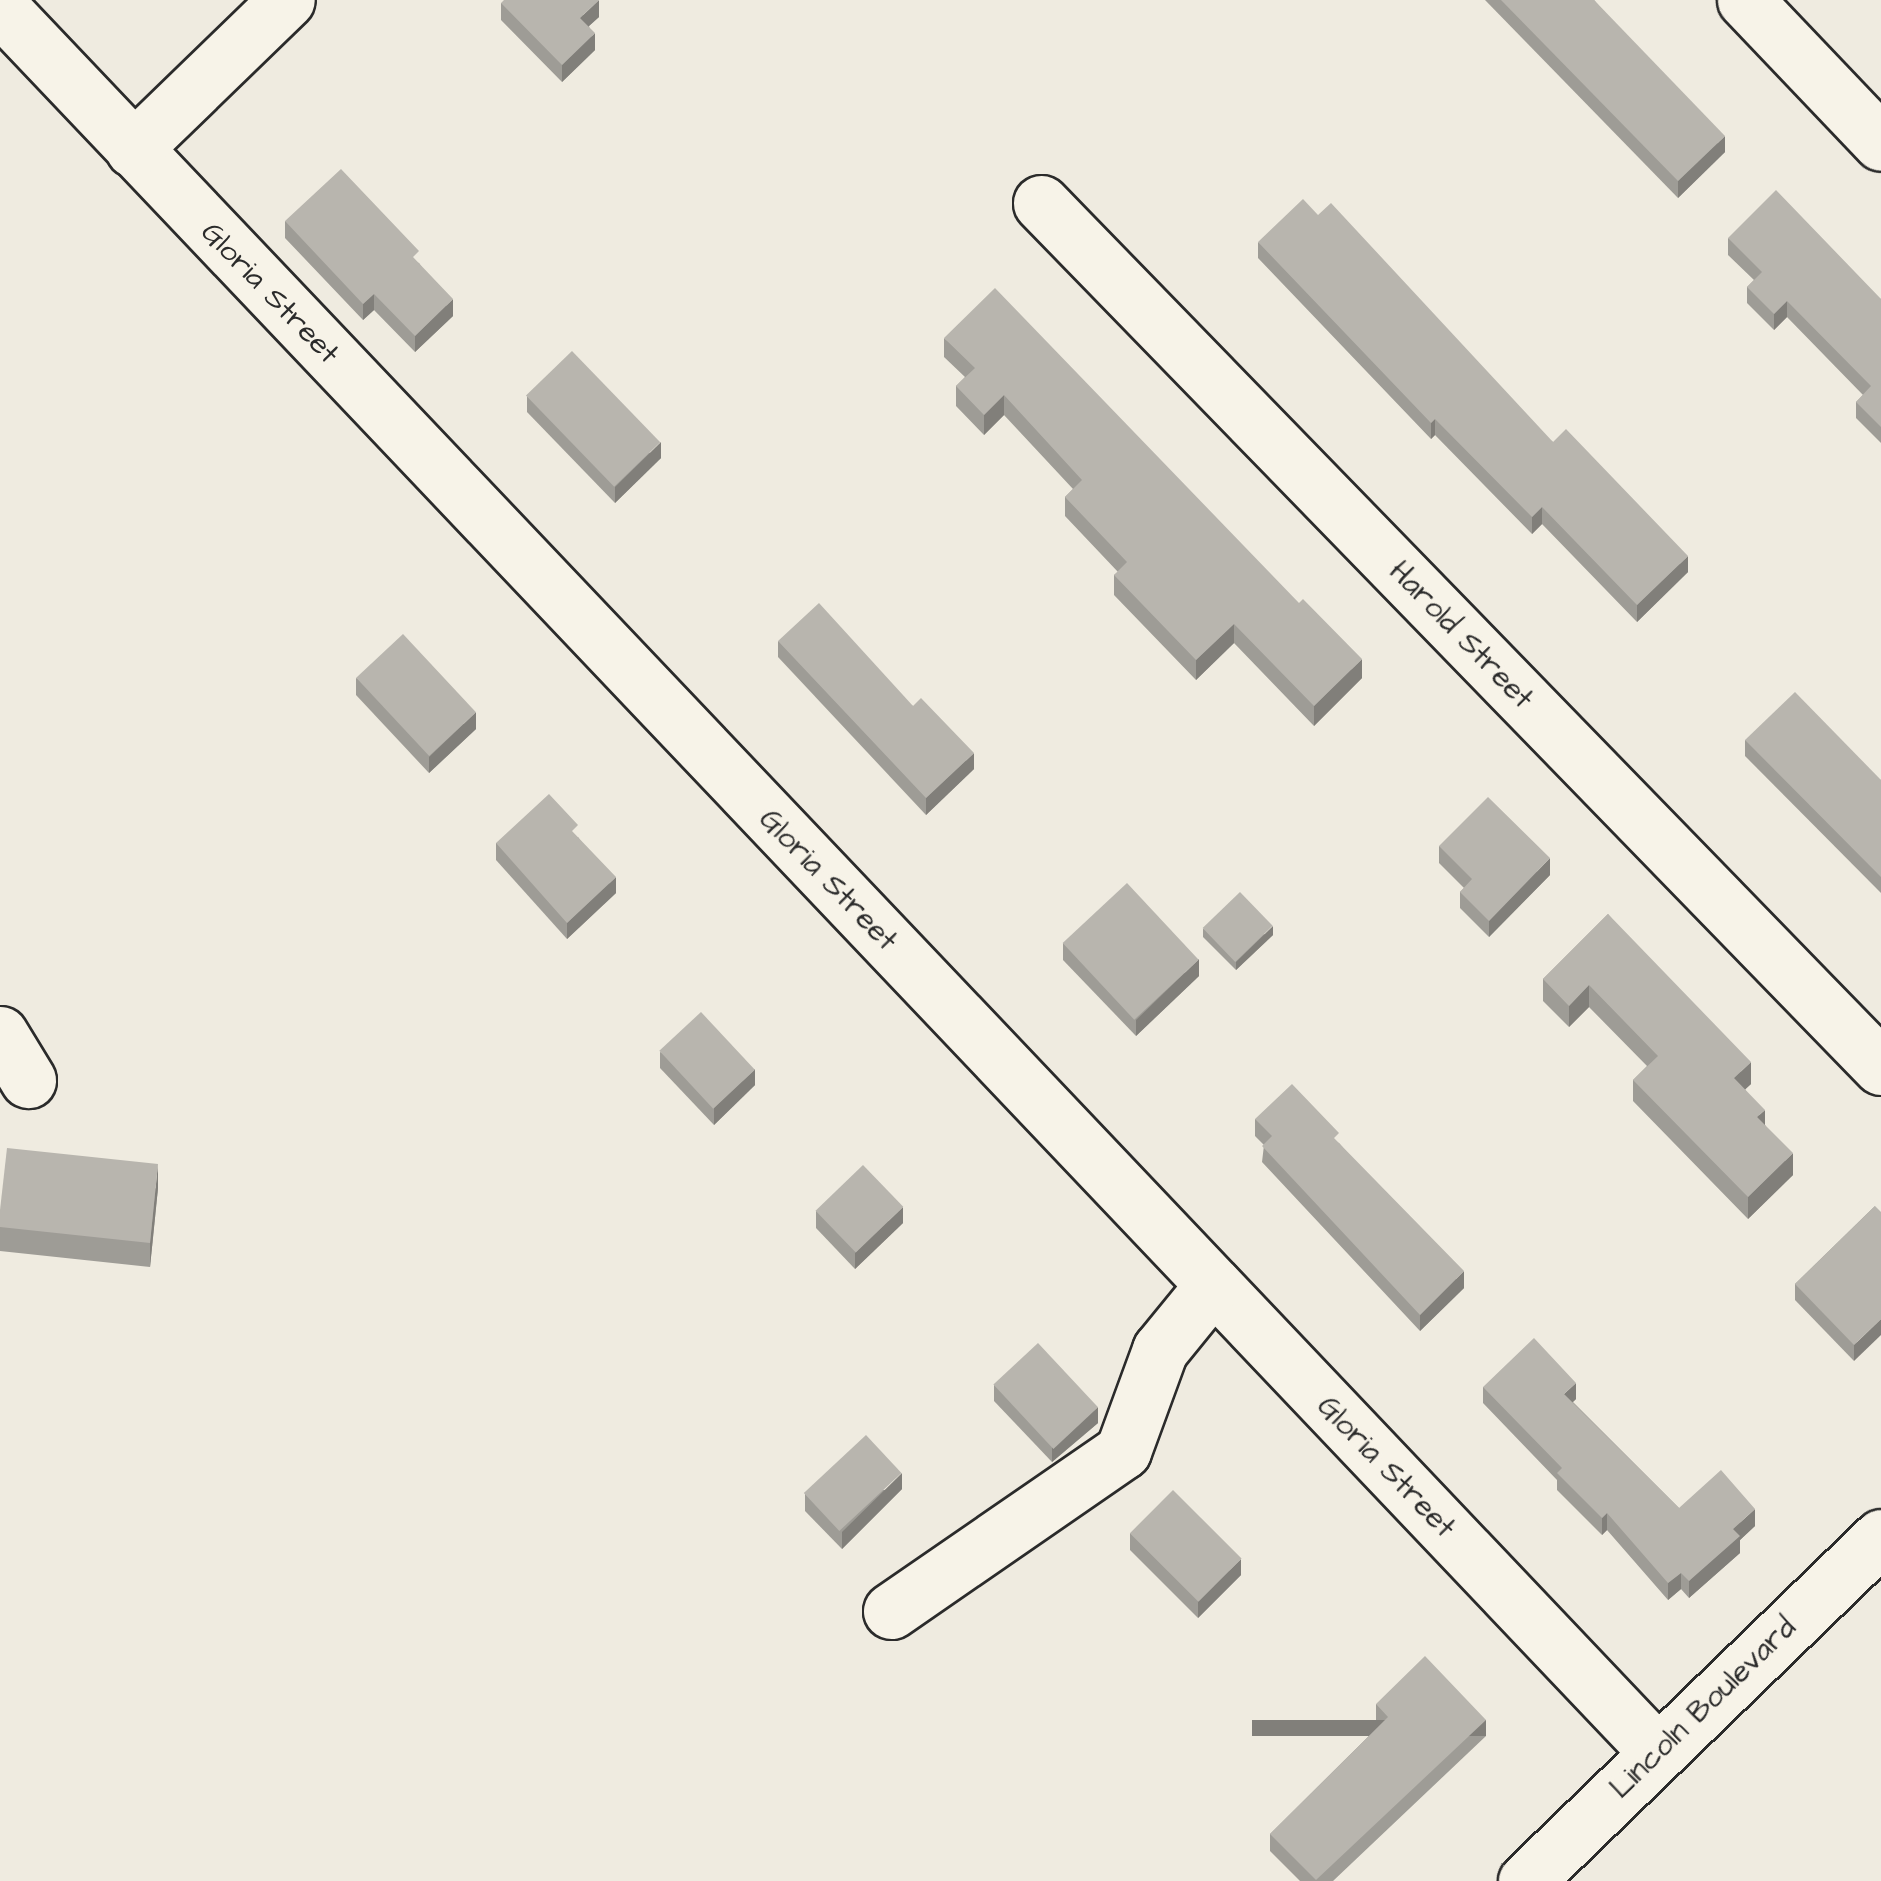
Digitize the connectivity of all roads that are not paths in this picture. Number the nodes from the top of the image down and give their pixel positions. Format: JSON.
{"nodes":[{"id":1,"x":287,"y":0,"type":"edge"},
{"id":2,"x":1745,"y":0,"type":"edge"},
{"id":3,"x":0,"y":7,"type":"edge"},
{"id":4,"x":1881,"y":143,"type":"edge"},
{"id":5,"x":133,"y":149,"type":"junction"},
{"id":6,"x":1041,"y":203,"type":"dead end"},
{"id":7,"x":0,"y":1034,"type":"edge"},
{"id":8,"x":1881,"y":1067,"type":"edge"},
{"id":9,"x":28,"y":1080,"type":"dead end"},
{"id":10,"x":1213,"y":1285,"type":"junction"},
{"id":11,"x":1881,"y":1537,"type":"edge"},
{"id":12,"x":891,"y":1611,"type":"dead end"},
{"id":13,"x":1656,"y":1752,"type":"junction"},
{"id":14,"x":1526,"y":1881,"type":"edge"}],
"edges":[{"from":1,"to":5,"type":"street"},
{"from":2,"to":4,"type":"street"},
{"from":3,"to":5,"type":"street","name":"Gloria Street"},
{"from":5,"to":10,"type":"street","name":"Gloria Street"},
{"from":6,"to":8,"type":"street","name":"Harold Street"},
{"from":7,"to":9,"type":"street"},
{"from":10,"to":12,"type":"street"},
{"from":10,"to":13,"type":"street","name":"Gloria Street"},
{"from":11,"to":13,"type":"street","name":"Lincoln Boulevard"},
{"from":13,"to":14,"type":"street","name":"Lincoln Boulevard"}]}
